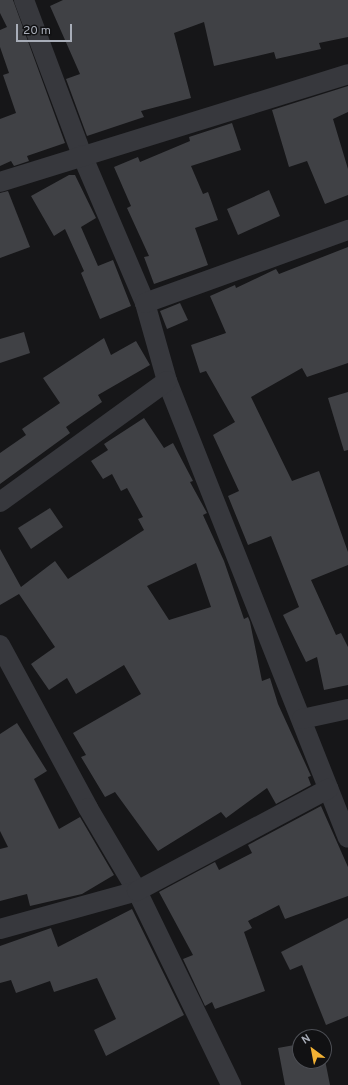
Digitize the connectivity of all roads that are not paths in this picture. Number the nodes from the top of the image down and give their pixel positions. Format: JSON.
{"nodes":[{"id":1,"x":24,"y":0,"type":"edge"},
{"id":2,"x":348,"y":74,"type":"edge"},
{"id":3,"x":82,"y":155,"type":"junction"},
{"id":4,"x":0,"y":182,"type":"edge"},
{"id":5,"x":348,"y":230,"type":"edge"},
{"id":6,"x":144,"y":303,"type":"junction"},
{"id":7,"x":167,"y":381,"type":"junction"},
{"id":8,"x":0,"y":502,"type":"edge"},
{"id":9,"x":0,"y":645,"type":"edge"},
{"id":10,"x":348,"y":709,"type":"edge"},
{"id":11,"x":302,"y":719,"type":"junction"},
{"id":12,"x":328,"y":789,"type":"junction"},
{"id":13,"x":348,"y":837,"type":"edge"},
{"id":14,"x":138,"y":891,"type":"junction"},
{"id":15,"x":0,"y":929,"type":"edge"},
{"id":16,"x":231,"y":1085,"type":"edge"}],
"edges":[{"from":1,"to":3,"type":"street"},
{"from":2,"to":3,"type":"street"},
{"from":3,"to":4,"type":"street"},
{"from":3,"to":6,"type":"street"},
{"from":5,"to":6,"type":"street"},
{"from":6,"to":7,"type":"street"},
{"from":7,"to":8,"type":"street"},
{"from":7,"to":11,"type":"street"},
{"from":9,"to":14,"type":"street"},
{"from":10,"to":11,"type":"street"},
{"from":11,"to":12,"type":"street"},
{"from":12,"to":13,"type":"street"},
{"from":12,"to":14,"type":"street"},
{"from":14,"to":15,"type":"street"},
{"from":14,"to":16,"type":"street"}]}
